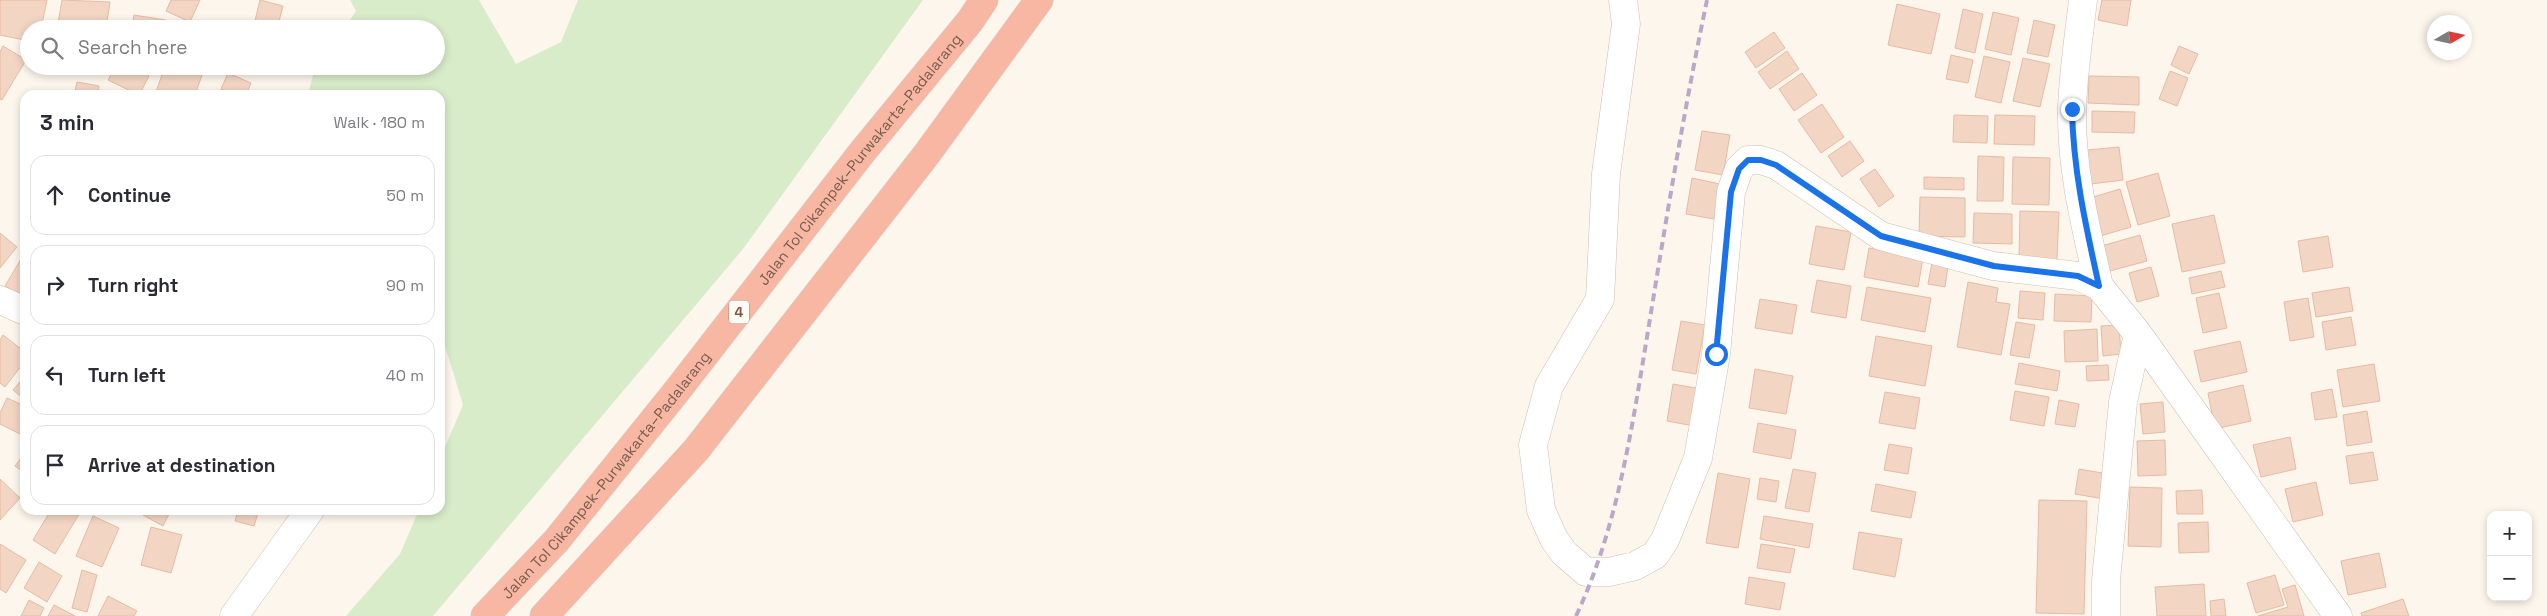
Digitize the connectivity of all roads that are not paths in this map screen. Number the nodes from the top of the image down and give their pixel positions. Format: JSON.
{"nodes":[{"id":1,"x":984,"y":0,"type":"edge"},
{"id":2,"x":1039,"y":0,"type":"edge"},
{"id":3,"x":1623,"y":0,"type":"edge"},
{"id":4,"x":2083,"y":0,"type":"edge"},
{"id":5,"x":2099,"y":286,"type":"junction"},
{"id":6,"x":0,"y":300,"type":"edge"},
{"id":7,"x":20,"y":309,"type":"edge"},
{"id":8,"x":2138,"y":334,"type":"junction"},
{"id":9,"x":306,"y":515,"type":"edge"},
{"id":10,"x":234,"y":616,"type":"edge"},
{"id":11,"x":484,"y":616,"type":"edge"},
{"id":12,"x":544,"y":616,"type":"edge"},
{"id":13,"x":2106,"y":616,"type":"edge"},
{"id":14,"x":2338,"y":616,"type":"edge"}],
"edges":[{"from":1,"to":11,"type":"highway","name":"Jalan Tol Cikampek–Purwakarta–Padalarang","number":"4"},
{"from":2,"to":12,"type":"highway"},
{"from":3,"to":5,"type":"street"},
{"from":4,"to":5,"type":"street"},
{"from":5,"to":8,"type":"street"},
{"from":6,"to":7,"type":"street"},
{"from":8,"to":13,"type":"street"},
{"from":8,"to":14,"type":"street"},
{"from":9,"to":10,"type":"street"}]}
